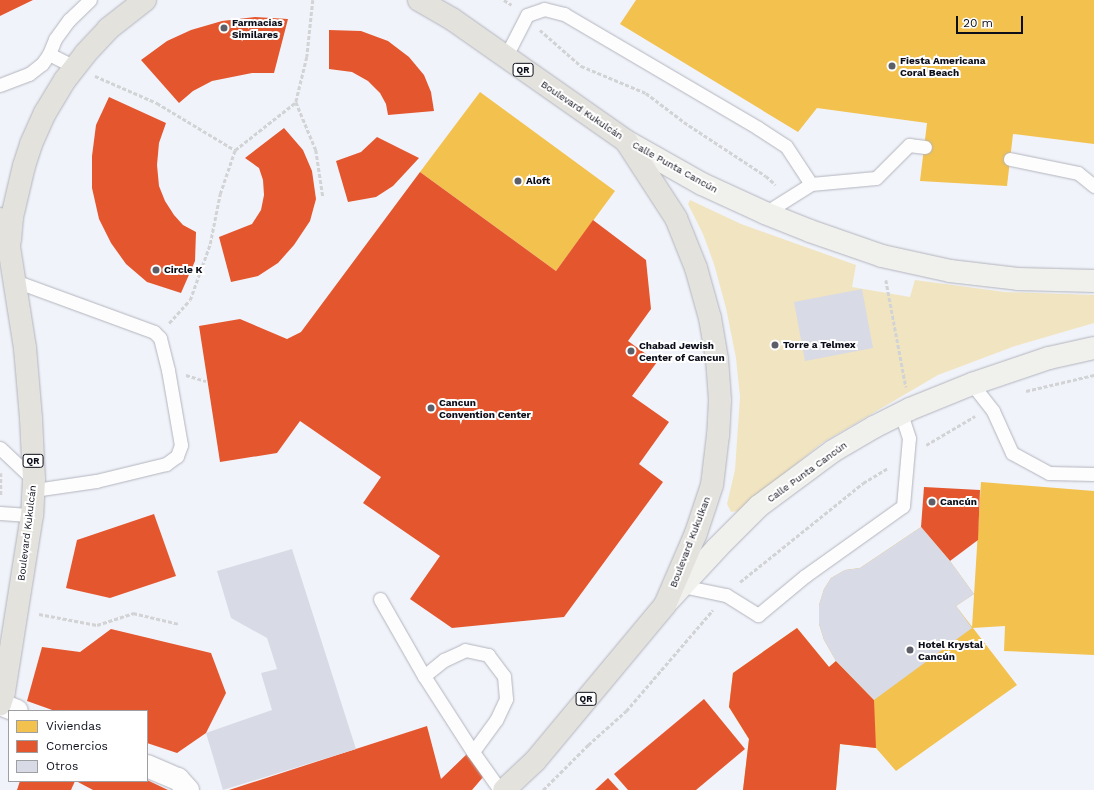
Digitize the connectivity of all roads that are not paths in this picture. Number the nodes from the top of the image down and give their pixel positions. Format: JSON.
{"nodes":[{"id":1,"x":90,"y":0,"type":"edge"},
{"id":2,"x":145,"y":0,"type":"edge"},
{"id":3,"x":418,"y":0,"type":"edge"},
{"id":4,"x":49,"y":54,"type":"junction"},
{"id":5,"x":505,"y":58,"type":"junction"},
{"id":6,"x":75,"y":67,"type":"junction"},
{"id":7,"x":0,"y":85,"type":"edge"},
{"id":8,"x":626,"y":140,"type":"junction"},
{"id":9,"x":925,"y":147,"type":"dead end"},
{"id":10,"x":1010,"y":159,"type":"dead end"},
{"id":11,"x":811,"y":184,"type":"junction"},
{"id":12,"x":1094,"y":186,"type":"edge"},
{"id":13,"x":765,"y":212,"type":"junction"},
{"id":14,"x":0,"y":219,"type":"edge"},
{"id":15,"x":9,"y":247,"type":"junction"},
{"id":16,"x":15,"y":281,"type":"junction"},
{"id":17,"x":1094,"y":281,"type":"edge"},
{"id":18,"x":1094,"y":348,"type":"edge"},
{"id":19,"x":972,"y":384,"type":"junction"},
{"id":20,"x":905,"y":411,"type":"junction"},
{"id":21,"x":0,"y":448,"type":"edge"},
{"id":22,"x":1094,"y":474,"type":"edge"},
{"id":23,"x":34,"y":485,"type":"junction"},
{"id":24,"x":0,"y":513,"type":"edge"},
{"id":25,"x":32,"y":515,"type":"junction"},
{"id":26,"x":682,"y":586,"type":"junction"},
{"id":27,"x":380,"y":600,"type":"dead end"},
{"id":28,"x":665,"y":605,"type":"junction"},
{"id":29,"x":424,"y":676,"type":"junction"},
{"id":30,"x":0,"y":704,"type":"edge"},
{"id":31,"x":15,"y":710,"type":"edge"},
{"id":32,"x":473,"y":752,"type":"junction"},
{"id":33,"x":148,"y":766,"type":"edge"},
{"id":34,"x":188,"y":790,"type":"edge"},
{"id":35,"x":500,"y":790,"type":"edge"},
{"id":36,"x":504,"y":790,"type":"edge"}],
"edges":[{"from":1,"to":4,"type":"lane"},
{"from":2,"to":6,"type":"main road"},
{"from":3,"to":5,"type":"main road","name":"Boulevard Kukulcán","number":"QR"},
{"from":4,"to":6,"type":"lane"},
{"from":4,"to":7,"type":"lane"},
{"from":5,"to":8,"type":"main road","name":"Boulevard Kukulcán","number":"QR"},
{"from":5,"to":11,"type":"lane"},
{"from":6,"to":15,"type":"main road"},
{"from":8,"to":13,"type":"street","name":"Calle Punta Cancún"},
{"from":8,"to":28,"type":"main road","name":"Boulevard Kukulkan"},
{"from":9,"to":11,"type":"lane"},
{"from":10,"to":12,"type":"lane"},
{"from":11,"to":13,"type":"lane"},
{"from":13,"to":17,"type":"street","name":"Calle Punta Cancún"},
{"from":14,"to":15,"type":"main road","name":"Boulevard Kukulcán","number":"QR"},
{"from":15,"to":16,"type":"main road","name":"Boulevard Kukulcán","number":"QR"},
{"from":16,"to":23,"type":"main road","name":"Boulevard Kukulcán","number":"QR"},
{"from":16,"to":23,"type":"lane"},
{"from":18,"to":19,"type":"street","name":"Calle Punta Cancún"},
{"from":19,"to":20,"type":"street","name":"Calle Punta Cancún"},
{"from":19,"to":22,"type":"lane"},
{"from":20,"to":26,"type":"street","name":"Calle Punta Cancún"},
{"from":20,"to":26,"type":"lane"},
{"from":21,"to":23,"type":"lane"},
{"from":23,"to":25,"type":"main road","name":"Boulevard Kukulcán","number":"QR"},
{"from":24,"to":25,"type":"lane"},
{"from":25,"to":30,"type":"main road","name":"Boulevard Kukulcán","number":"QR"},
{"from":26,"to":28,"type":"street","name":"Calle Punta Cancún"},
{"from":27,"to":29,"type":"lane"},
{"from":28,"to":36,"type":"main road","number":"QR"},
{"from":29,"to":32,"type":"lane"},
{"from":29,"to":32,"type":"lane"},
{"from":30,"to":31,"type":"street"},
{"from":32,"to":35,"type":"lane"},
{"from":33,"to":34,"type":"street"}]}
